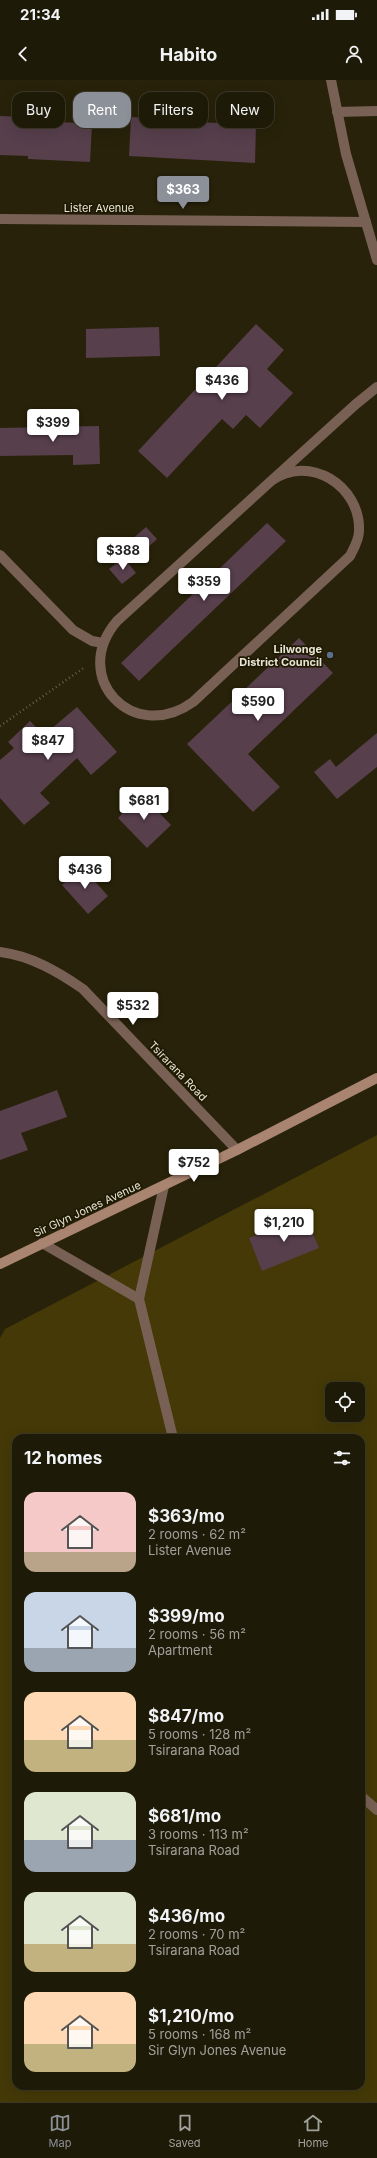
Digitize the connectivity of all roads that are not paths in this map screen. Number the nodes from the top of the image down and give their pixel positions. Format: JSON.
{"nodes":[{"id":1,"x":331,"y":80,"type":"edge"},
{"id":2,"x":377,"y":111,"type":"edge"},
{"id":3,"x":337,"y":112,"type":"junction"},
{"id":4,"x":0,"y":219,"type":"edge"},
{"id":5,"x":366,"y":222,"type":"junction"},
{"id":6,"x":377,"y":260,"type":"edge"},
{"id":7,"x":377,"y":387,"type":"edge"},
{"id":8,"x":271,"y":481,"type":"junction"},
{"id":9,"x":0,"y":556,"type":"edge"},
{"id":10,"x":103,"y":643,"type":"junction"},
{"id":11,"x":0,"y":952,"type":"edge"},
{"id":12,"x":377,"y":1078,"type":"edge"},
{"id":13,"x":237,"y":1150,"type":"junction"},
{"id":14,"x":164,"y":1186,"type":"junction"},
{"id":15,"x":42,"y":1243,"type":"junction"},
{"id":16,"x":0,"y":1264,"type":"edge"},
{"id":17,"x":139,"y":1299,"type":"junction"},
{"id":18,"x":172,"y":1434,"type":"edge"},
{"id":19,"x":365,"y":1800,"type":"edge"},
{"id":20,"x":377,"y":1810,"type":"edge"}],
"edges":[{"from":1,"to":3,"type":"street"},
{"from":2,"to":3,"type":"street"},
{"from":3,"to":5,"type":"street"},
{"from":4,"to":5,"type":"street","name":"Lister Avenue"},
{"from":5,"to":6,"type":"street"},
{"from":7,"to":8,"type":"street"},
{"from":8,"to":10,"type":"street"},
{"from":8,"to":10,"type":"street"},
{"from":9,"to":10,"type":"street"},
{"from":11,"to":13,"type":"street","name":"Tsirarana Road"},
{"from":12,"to":13,"type":"main road","name":"Sir Glyn Jones Avenue"},
{"from":13,"to":14,"type":"main road","name":"Sir Glyn Jones Avenue"},
{"from":14,"to":15,"type":"main road","name":"Sir Glyn Jones Avenue"},
{"from":14,"to":17,"type":"street"},
{"from":15,"to":16,"type":"main road","name":"Sir Glyn Jones Avenue"},
{"from":15,"to":17,"type":"street"},
{"from":17,"to":18,"type":"street"},
{"from":19,"to":20,"type":"street"}]}
